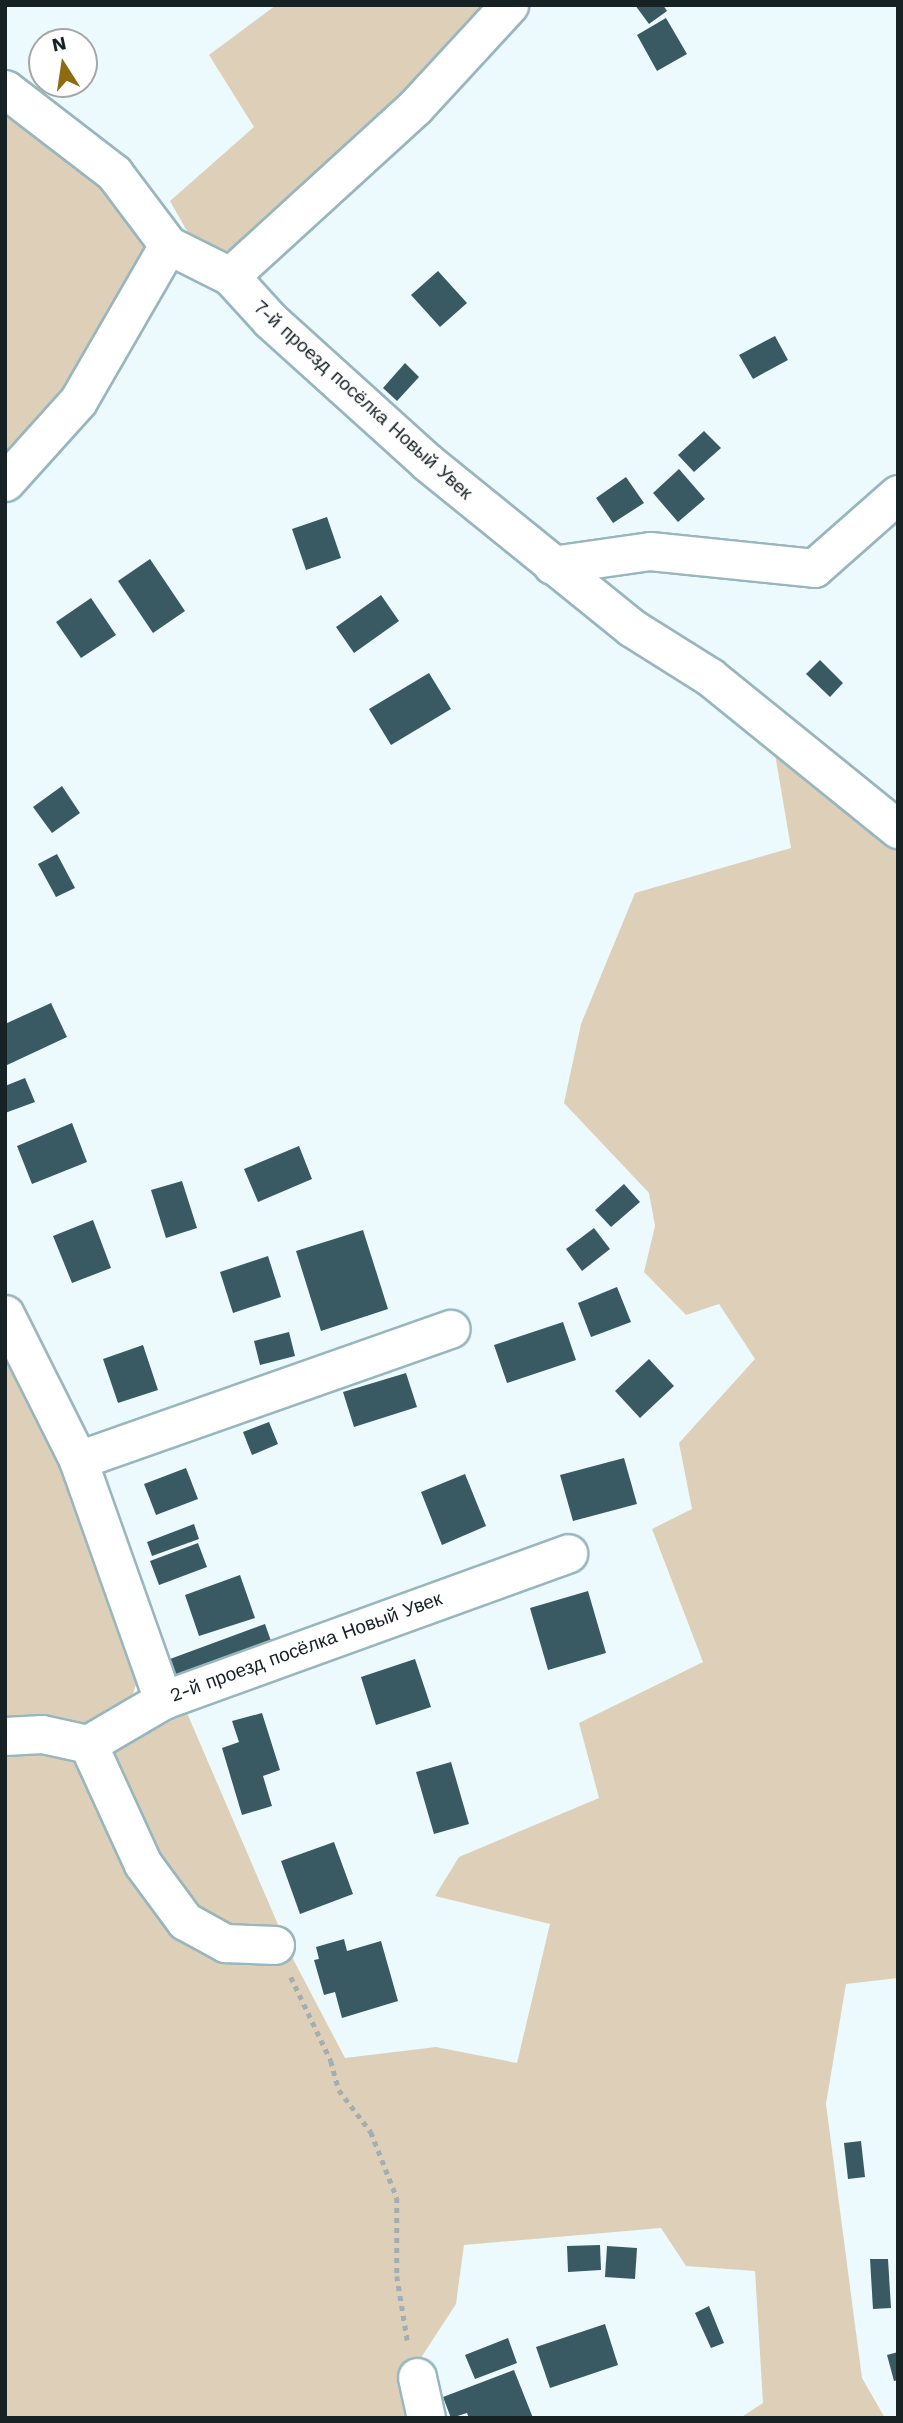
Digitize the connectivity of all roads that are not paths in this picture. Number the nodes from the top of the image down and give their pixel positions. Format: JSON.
{"nodes":[{"id":1,"x":509,"y":5,"type":"edge"},
{"id":2,"x":5,"y":89,"type":"edge"},
{"id":3,"x":168,"y":246,"type":"junction"},
{"id":4,"x":230,"y":276,"type":"junction"},
{"id":5,"x":5,"y":482,"type":"edge"},
{"id":6,"x":898,"y":494,"type":"edge"},
{"id":7,"x":552,"y":565,"type":"junction"},
{"id":8,"x":898,"y":829,"type":"edge"},
{"id":9,"x":5,"y":1314,"type":"edge"},
{"id":10,"x":451,"y":1329,"type":"dead end"},
{"id":11,"x":78,"y":1460,"type":"junction"},
{"id":12,"x":568,"y":1553,"type":"dead end"},
{"id":13,"x":163,"y":1700,"type":"junction"},
{"id":14,"x":5,"y":1735,"type":"edge"},
{"id":15,"x":88,"y":1744,"type":"junction"},
{"id":16,"x":275,"y":1945,"type":"road end"},
{"id":17,"x":417,"y":2377,"type":"road end"},
{"id":18,"x":425,"y":2418,"type":"edge"}],
"edges":[{"from":1,"to":4,"type":"street"},
{"from":2,"to":3,"type":"street","name":"7-й проезд посёлка Новый Увек"},
{"from":3,"to":4,"type":"street","name":"7-й проезд посёлка Новый Увек"},
{"from":3,"to":5,"type":"street"},
{"from":4,"to":7,"type":"street","name":"7-й проезд посёлка Новый Увек"},
{"from":6,"to":7,"type":"street"},
{"from":7,"to":8,"type":"street","name":"7-й проезд посёлка Новый Увек"},
{"from":9,"to":11,"type":"street","name":"2-й проезд посёлка Новый Увек"},
{"from":10,"to":11,"type":"street"},
{"from":11,"to":13,"type":"street","name":"2-й проезд посёлка Новый Увек"},
{"from":12,"to":13,"type":"street","name":"2-й проезд посёлка Новый Увек"},
{"from":13,"to":15,"type":"street"},
{"from":14,"to":15,"type":"street"},
{"from":15,"to":16,"type":"street"},
{"from":17,"to":18,"type":"street"}]}
